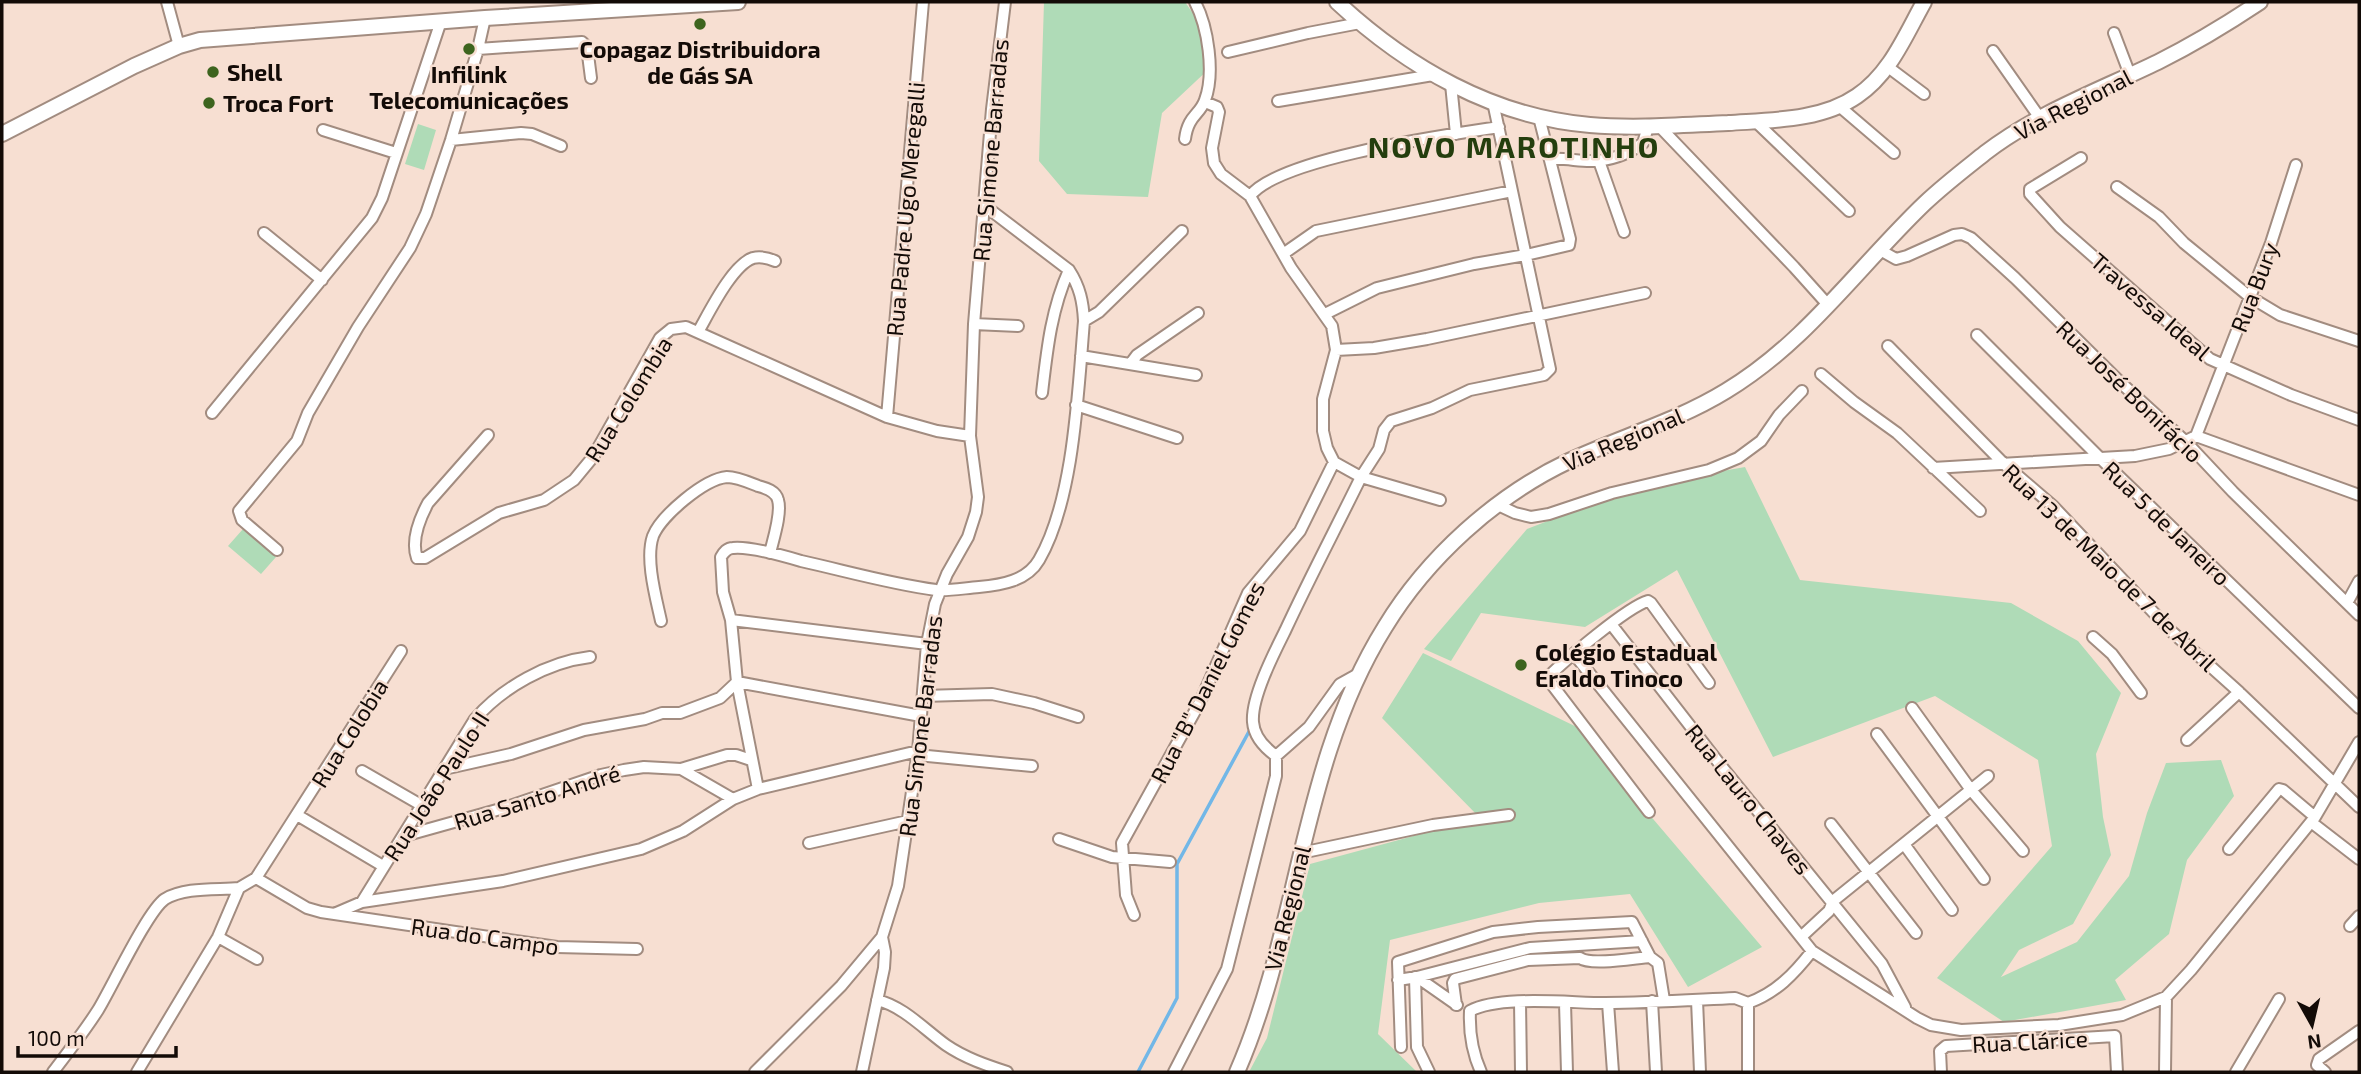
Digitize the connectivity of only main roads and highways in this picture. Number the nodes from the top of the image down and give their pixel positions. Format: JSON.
{"nodes":[{"id":1,"x":738,"y":2,"type":"edge"},
{"id":2,"x":1337,"y":2,"type":"edge"},
{"id":3,"x":1923,"y":2,"type":"edge"},
{"id":4,"x":2260,"y":2,"type":"edge"},
{"id":5,"x":584,"y":7,"type":"edge"},
{"id":6,"x":2,"y":135,"type":"edge"},
{"id":7,"x":1237,"y":1072,"type":"edge"}],
"edges":[{"from":1,"to":5,"type":"main road"},
{"from":2,"to":3,"type":"main road"},
{"from":4,"to":7,"type":"main road","name":"Via Regional"},
{"from":5,"to":6,"type":"main road"}]}
